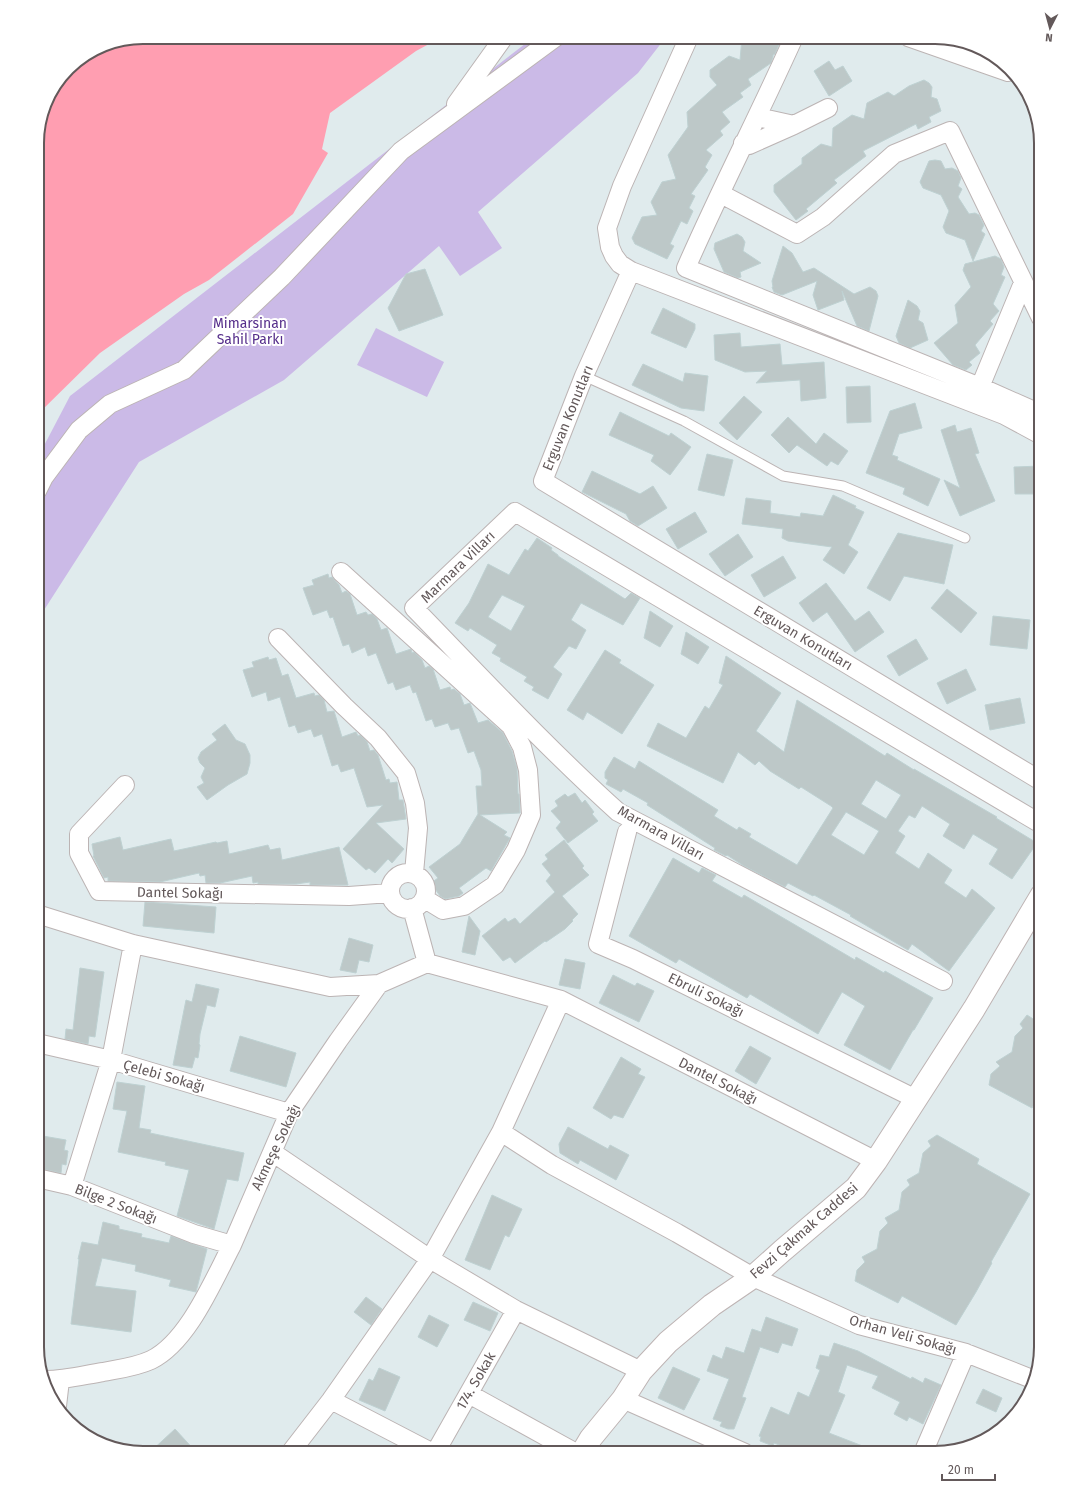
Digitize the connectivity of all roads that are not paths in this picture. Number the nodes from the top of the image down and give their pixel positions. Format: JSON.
{"nodes":[{"id":1,"x":499,"y":44,"type":"edge"},
{"id":2,"x":546,"y":44,"type":"edge"},
{"id":3,"x":686,"y":44,"type":"edge"},
{"id":4,"x":791,"y":44,"type":"edge"},
{"id":5,"x":928,"y":44,"type":"edge"},
{"id":6,"x":1000,"y":69,"type":"edge"},
{"id":7,"x":828,"y":108,"type":"dead end"},
{"id":8,"x":757,"y":117,"type":"junction"},
{"id":9,"x":446,"y":118,"type":"junction"},
{"id":10,"x":794,"y":125,"type":"junction"},
{"id":11,"x":743,"y":143,"type":"junction"},
{"id":12,"x":721,"y":194,"type":"junction"},
{"id":13,"x":631,"y":271,"type":"junction"},
{"id":14,"x":1024,"y":283,"type":"junction"},
{"id":15,"x":1034,"y":304,"type":"edge"},
{"id":16,"x":584,"y":376,"type":"junction"},
{"id":17,"x":980,"y":387,"type":"junction"},
{"id":18,"x":1034,"y":411,"type":"edge"},
{"id":19,"x":1034,"y":431,"type":"edge"},
{"id":20,"x":44,"y":475,"type":"edge"},
{"id":21,"x":965,"y":538,"type":"dead end"},
{"id":22,"x":341,"y":572,"type":"dead end"},
{"id":23,"x":278,"y":638,"type":"dead end"},
{"id":24,"x":1034,"y":777,"type":"edge"},
{"id":25,"x":125,"y":785,"type":"dead end"},
{"id":26,"x":1034,"y":820,"type":"edge"},
{"id":27,"x":627,"y":832,"type":"dead end"},
{"id":28,"x":414,"y":873,"type":"junction"},
{"id":29,"x":390,"y":892,"type":"junction"},
{"id":30,"x":419,"y":903,"type":"junction"},
{"id":31,"x":1034,"y":908,"type":"edge"},
{"id":32,"x":44,"y":916,"type":"edge"},
{"id":33,"x":133,"y":944,"type":"junction"},
{"id":34,"x":427,"y":963,"type":"junction"},
{"id":35,"x":943,"y":982,"type":"dead end"},
{"id":36,"x":379,"y":984,"type":"junction"},
{"id":37,"x":561,"y":1000,"type":"junction"},
{"id":38,"x":44,"y":1045,"type":"edge"},
{"id":39,"x":111,"y":1060,"type":"junction"},
{"id":40,"x":916,"y":1099,"type":"junction"},
{"id":41,"x":289,"y":1113,"type":"junction"},
{"id":42,"x":501,"y":1132,"type":"junction"},
{"id":43,"x":272,"y":1152,"type":"junction"},
{"id":44,"x":876,"y":1161,"type":"junction"},
{"id":45,"x":44,"y":1180,"type":"edge"},
{"id":46,"x":72,"y":1186,"type":"junction"},
{"id":47,"x":232,"y":1244,"type":"junction"},
{"id":48,"x":430,"y":1260,"type":"junction"},
{"id":49,"x":753,"y":1277,"type":"junction"},
{"id":50,"x":516,"y":1310,"type":"junction"},
{"id":51,"x":966,"y":1353,"type":"junction"},
{"id":52,"x":640,"y":1371,"type":"junction"},
{"id":53,"x":1029,"y":1378,"type":"edge"},
{"id":54,"x":53,"y":1380,"type":"edge"},
{"id":55,"x":55,"y":1391,"type":"edge"},
{"id":56,"x":469,"y":1394,"type":"junction"},
{"id":57,"x":623,"y":1399,"type":"junction"},
{"id":58,"x":332,"y":1400,"type":"junction"},
{"id":59,"x":296,"y":1446,"type":"edge"},
{"id":60,"x":421,"y":1446,"type":"edge"},
{"id":61,"x":438,"y":1446,"type":"edge"},
{"id":62,"x":563,"y":1446,"type":"edge"},
{"id":63,"x":586,"y":1446,"type":"edge"},
{"id":64,"x":729,"y":1446,"type":"edge"},
{"id":65,"x":926,"y":1446,"type":"edge"}],
"edges":[{"from":1,"to":9,"type":"street"},
{"from":2,"to":9,"type":"street"},
{"from":3,"to":13,"type":"street"},
{"from":4,"to":8,"type":"street"},
{"from":5,"to":6,"type":"street"},
{"from":7,"to":10,"type":"street"},
{"from":8,"to":10,"type":"street"},
{"from":8,"to":11,"type":"street"},
{"from":9,"to":20,"type":"street"},
{"from":10,"to":11,"type":"street"},
{"from":11,"to":12,"type":"street"},
{"from":12,"to":14,"type":"street"},
{"from":12,"to":17,"type":"street"},
{"from":13,"to":16,"type":"street","name":"Erguvan Konutları"},
{"from":13,"to":19,"type":"street"},
{"from":14,"to":15,"type":"street"},
{"from":14,"to":17,"type":"street"},
{"from":16,"to":21,"type":"lane"},
{"from":16,"to":24,"type":"street","name":"Erguvan Konutları"},
{"from":17,"to":18,"type":"street"},
{"from":22,"to":30,"type":"street"},
{"from":23,"to":28,"type":"street"},
{"from":25,"to":29,"type":"street","name":"Dantel Sokağı"},
{"from":26,"to":35,"type":"street","name":"Marmara Vilları"},
{"from":27,"to":40,"type":"street","name":"Ebruli Sokağı"},
{"from":28,"to":29,"type":"street"},
{"from":28,"to":30,"type":"street"},
{"from":29,"to":30,"type":"street"},
{"from":30,"to":34,"type":"street"},
{"from":31,"to":40,"type":"street","name":"Fevzi Çakmak Caddesi"},
{"from":32,"to":33,"type":"street"},
{"from":33,"to":36,"type":"street"},
{"from":33,"to":39,"type":"street"},
{"from":34,"to":36,"type":"street"},
{"from":34,"to":37,"type":"street","name":"Dantel Sokağı"},
{"from":36,"to":41,"type":"street","name":"Akmeşe Sokağı"},
{"from":37,"to":42,"type":"street"},
{"from":37,"to":44,"type":"street","name":"Dantel Sokağı"},
{"from":38,"to":39,"type":"street","name":"Çelebi Sokağı"},
{"from":39,"to":41,"type":"street","name":"Çelebi Sokağı"},
{"from":39,"to":46,"type":"street"},
{"from":40,"to":44,"type":"street","name":"Fevzi Çakmak Caddesi"},
{"from":41,"to":43,"type":"street","name":"Akmeşe Sokağı"},
{"from":42,"to":48,"type":"street"},
{"from":42,"to":49,"type":"street","name":"Orhan Veli Sokağı"},
{"from":43,"to":47,"type":"street","name":"Akmeşe Sokağı"},
{"from":43,"to":48,"type":"street"},
{"from":44,"to":49,"type":"street","name":"Fevzi Çakmak Caddesi"},
{"from":45,"to":46,"type":"street","name":"Bilge 2 Sokağı"},
{"from":46,"to":47,"type":"street","name":"Bilge 2 Sokağı"},
{"from":47,"to":54,"type":"street","name":"Akmeşe Sokağı"},
{"from":48,"to":50,"type":"street"},
{"from":48,"to":58,"type":"street"},
{"from":49,"to":51,"type":"street","name":"Orhan Veli Sokağı"},
{"from":49,"to":52,"type":"street","name":"Fevzi Çakmak Caddesi"},
{"from":50,"to":52,"type":"street"},
{"from":50,"to":56,"type":"street","name":"174. Sokak"},
{"from":51,"to":53,"type":"street","name":"Orhan Veli Sokağı"},
{"from":51,"to":65,"type":"street"},
{"from":52,"to":57,"type":"street","name":"Fevzi Çakmak Caddesi"},
{"from":54,"to":55,"type":"street"},
{"from":56,"to":61,"type":"street","name":"174. Sokak"},
{"from":56,"to":62,"type":"street"},
{"from":57,"to":63,"type":"street","name":"Fevzi Çakmak Caddesi"},
{"from":57,"to":64,"type":"street"},
{"from":58,"to":59,"type":"street"},
{"from":58,"to":60,"type":"street"}]}
